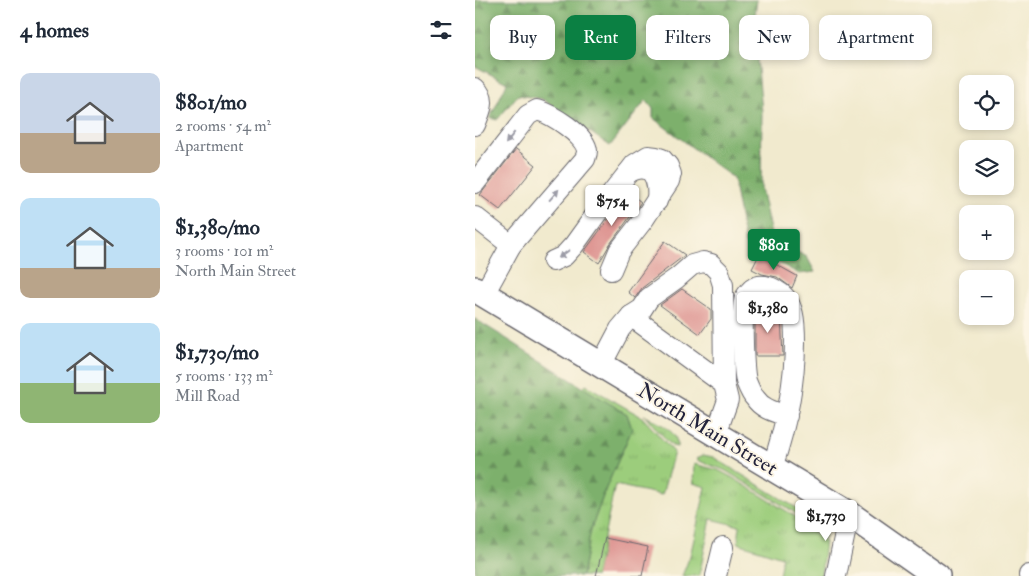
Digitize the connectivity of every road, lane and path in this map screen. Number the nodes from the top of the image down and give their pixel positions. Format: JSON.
{"nodes":[{"id":1,"x":475,"y":88,"type":"edge"},
{"id":2,"x":475,"y":125,"type":"edge"},
{"id":3,"x":475,"y":183,"type":"edge"},
{"id":4,"x":475,"y":217,"type":"edge"},
{"id":5,"x":511,"y":245,"type":"junction"},
{"id":6,"x":553,"y":261,"type":"dead end"},
{"id":7,"x":611,"y":270,"type":"dead end"},
{"id":8,"x":479,"y":291,"type":"edge"},
{"id":9,"x":631,"y":316,"type":"junction"},
{"id":10,"x":601,"y":365,"type":"junction"},
{"id":11,"x":724,"y":384,"type":"junction"},
{"id":12,"x":787,"y":416,"type":"junction"},
{"id":13,"x":716,"y":434,"type":"junction"},
{"id":14,"x":772,"y":468,"type":"junction"},
{"id":15,"x":849,"y":514,"type":"junction"},
{"id":16,"x":723,"y":547,"type":"dead end"},
{"id":17,"x":717,"y":576,"type":"edge"},
{"id":18,"x":836,"y":576,"type":"edge"},
{"id":19,"x":937,"y":576,"type":"edge"}],
"edges":[{"from":1,"to":2,"type":"street"},
{"from":5,"to":3,"type":"street","one_way":true},
{"from":4,"to":5,"type":"street"},
{"from":5,"to":8,"type":"street"},
{"from":7,"to":6,"type":"street","one_way":true},
{"from":8,"to":10,"type":"main road","name":"North Main Street"},
{"from":9,"to":10,"type":"street"},
{"from":9,"to":11,"type":"street"},
{"from":9,"to":11,"type":"street"},
{"from":10,"to":13,"type":"main road","name":"North Main Street"},
{"from":11,"to":13,"type":"street"},
{"from":12,"to":12,"type":"street"},
{"from":12,"to":14,"type":"street"},
{"from":13,"to":14,"type":"main road","name":"North Main Street"},
{"from":14,"to":15,"type":"main road","name":"North Main Street"},
{"from":15,"to":18,"type":"street"},
{"from":15,"to":19,"type":"main road","name":"North Main Street"},
{"from":16,"to":17,"type":"street"}]}
